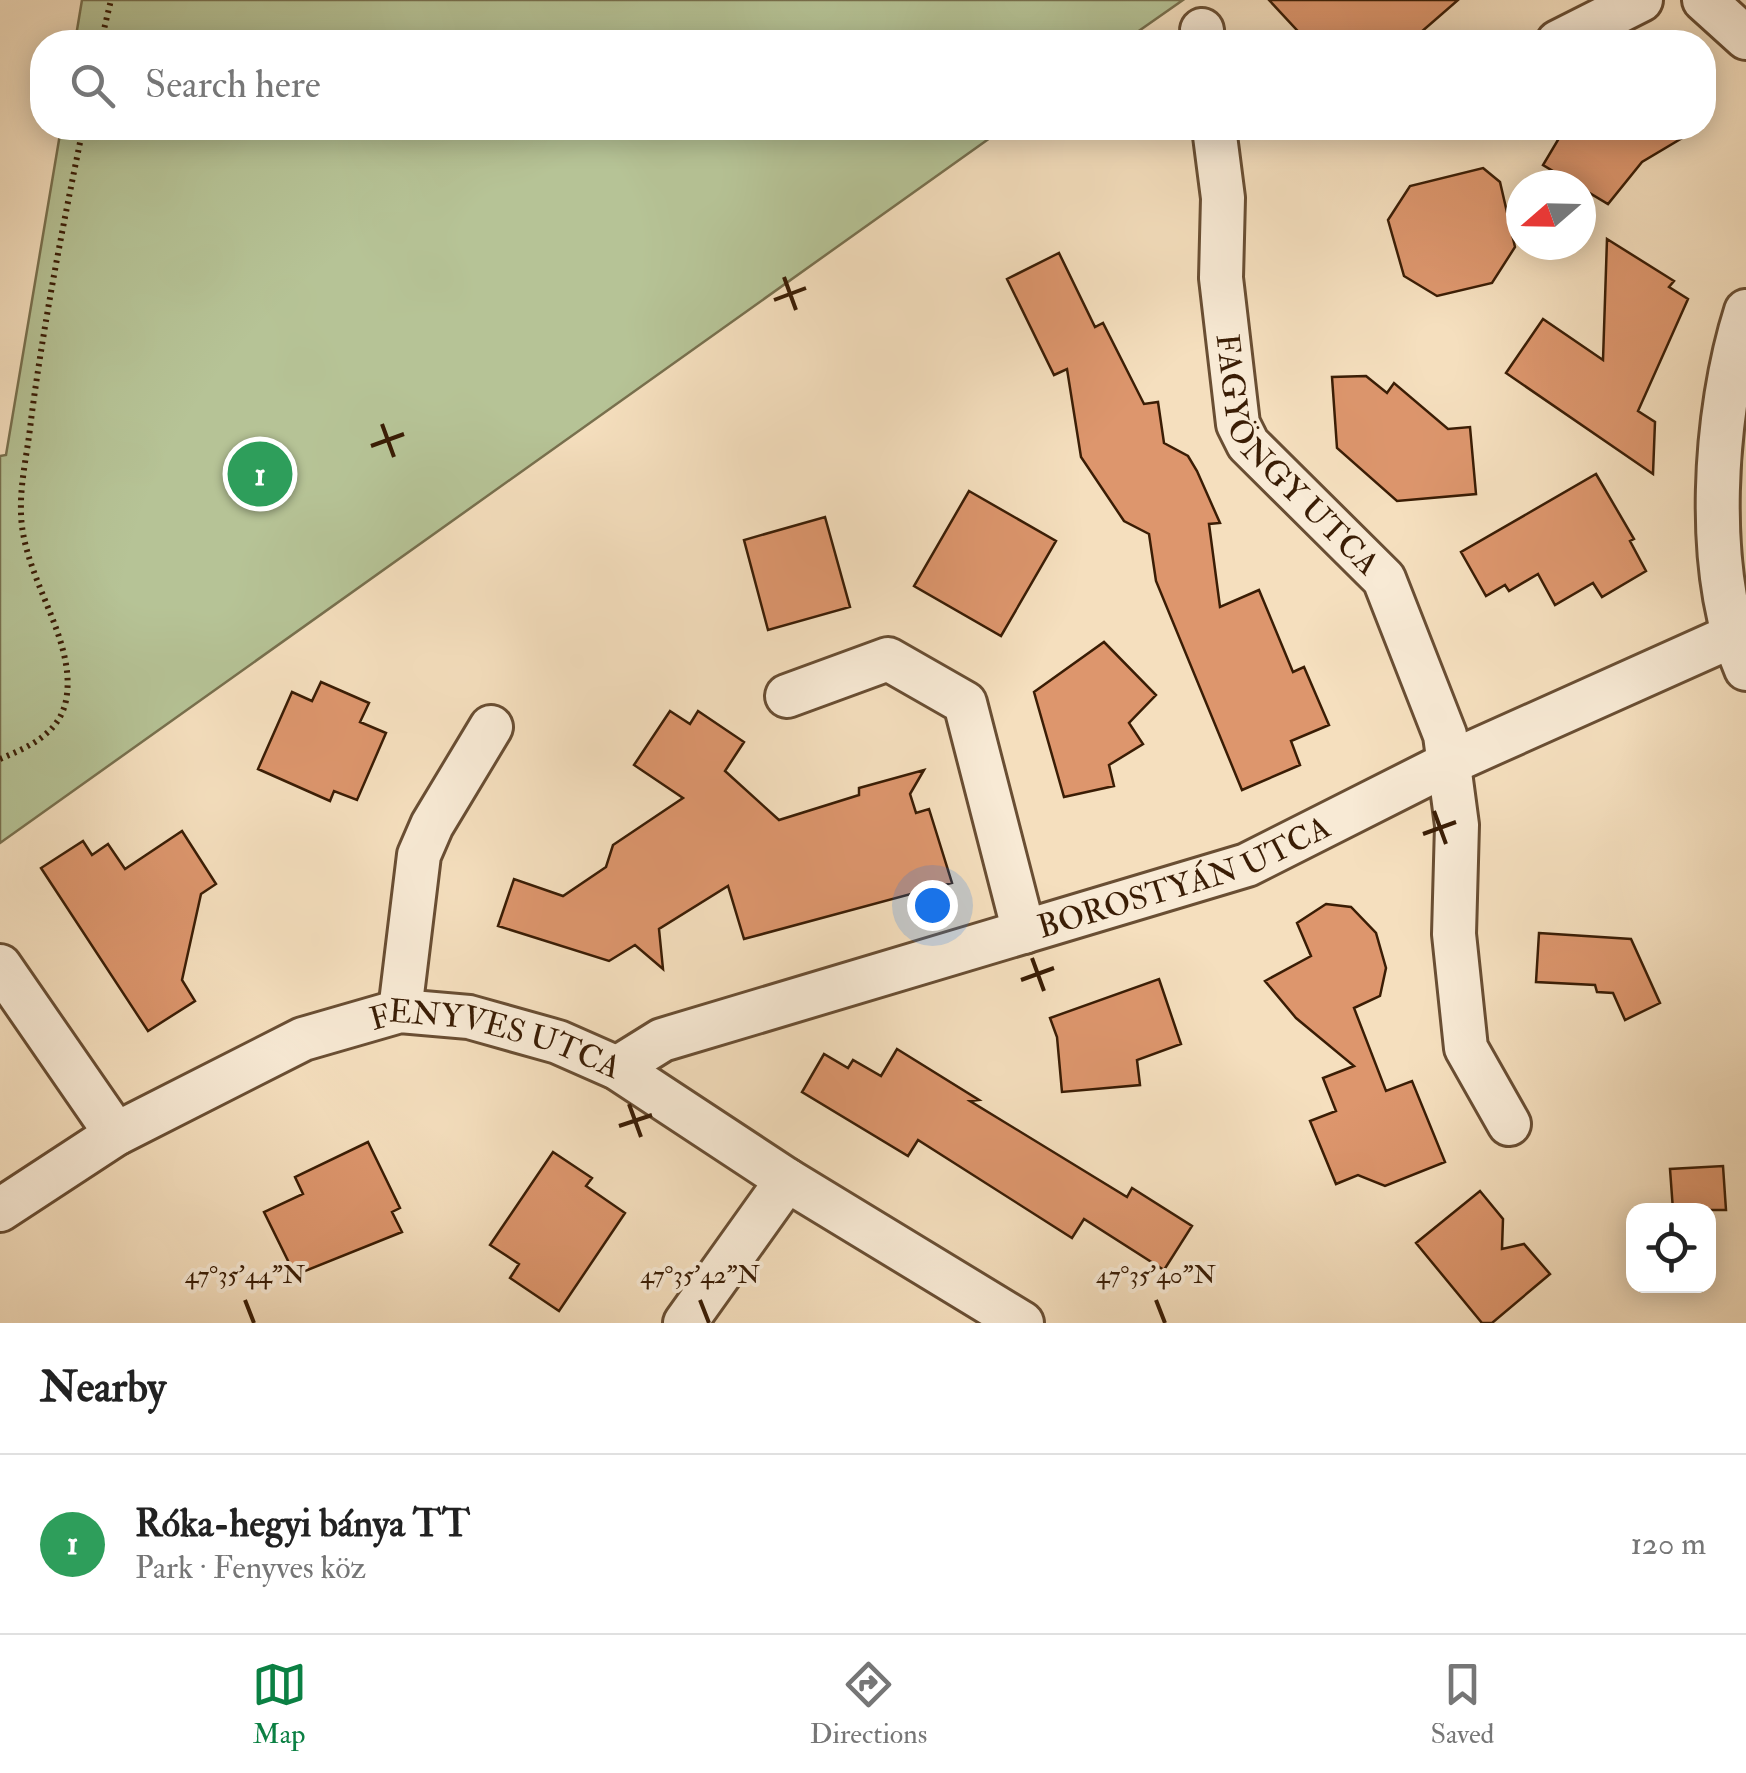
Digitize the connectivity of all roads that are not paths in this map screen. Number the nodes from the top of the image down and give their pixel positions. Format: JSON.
{"nodes":[{"id":1,"x":1641,"y":0,"type":"edge"},
{"id":2,"x":1704,"y":0,"type":"edge"},
{"id":3,"x":1582,"y":30,"type":"edge"},
{"id":4,"x":1746,"y":38,"type":"edge"},
{"id":5,"x":1216,"y":140,"type":"edge"},
{"id":6,"x":1746,"y":311,"type":"edge"},
{"id":7,"x":1739,"y":653,"type":"edge"},
{"id":8,"x":787,"y":696,"type":"dead end"},
{"id":9,"x":492,"y":727,"type":"dead end"},
{"id":10,"x":1451,"y":762,"type":"junction"},
{"id":11,"x":1024,"y":932,"type":"junction"},
{"id":12,"x":0,"y":966,"type":"edge"},
{"id":13,"x":400,"y":1011,"type":"junction"},
{"id":14,"x":617,"y":1068,"type":"junction"},
{"id":15,"x":1509,"y":1124,"type":"dead end"},
{"id":16,"x":116,"y":1134,"type":"junction"},
{"id":17,"x":786,"y":1180,"type":"junction"},
{"id":18,"x":0,"y":1210,"type":"edge"},
{"id":19,"x":685,"y":1323,"type":"edge"},
{"id":20,"x":1022,"y":1323,"type":"edge"}],
"edges":[{"from":1,"to":3,"type":"street"},
{"from":2,"to":4,"type":"street"},
{"from":5,"to":10,"type":"street","name":"FAGYÖNGY UTCA"},
{"from":6,"to":7,"type":"street"},
{"from":7,"to":10,"type":"street","name":"BOROSTYÁN UTCA"},
{"from":8,"to":11,"type":"street"},
{"from":9,"to":13,"type":"street"},
{"from":10,"to":11,"type":"street","name":"BOROSTYÁN UTCA"},
{"from":10,"to":15,"type":"street","name":"FAGYÖNGY UTCA"},
{"from":11,"to":14,"type":"street","name":"BOROSTYÁN UTCA"},
{"from":12,"to":16,"type":"street"},
{"from":13,"to":14,"type":"street","name":"FENYVES UTCA"},
{"from":13,"to":16,"type":"street","name":"FENYVES UTCA"},
{"from":14,"to":17,"type":"street","name":"FENYVES UTCA"},
{"from":16,"to":18,"type":"street","name":"FENYVES UTCA"},
{"from":17,"to":19,"type":"street"},
{"from":17,"to":20,"type":"street","name":"FENYVES UTCA"}]}
